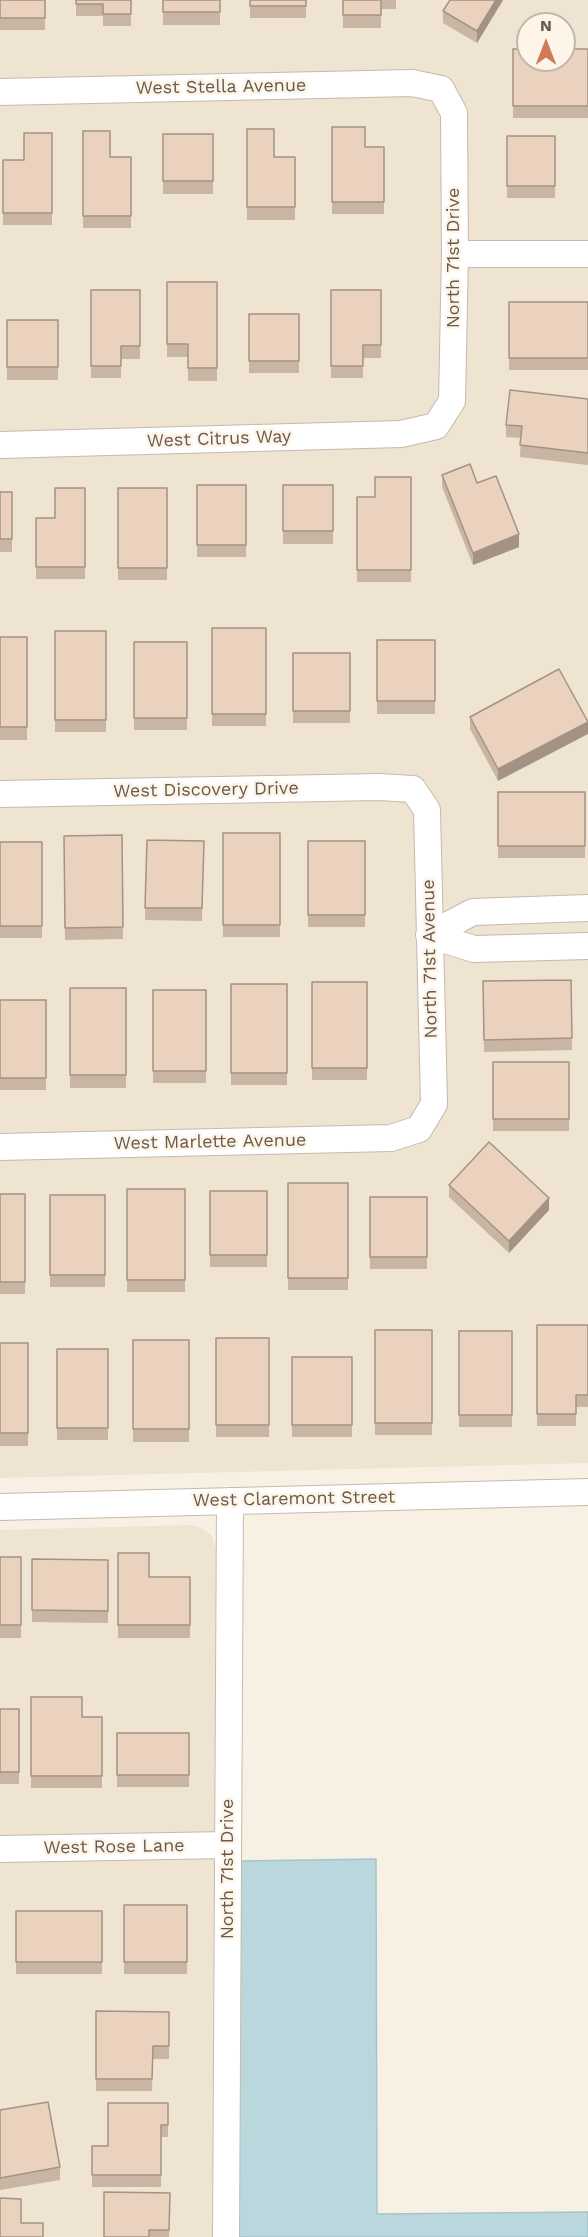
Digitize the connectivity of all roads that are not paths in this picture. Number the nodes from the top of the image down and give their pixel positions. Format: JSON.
{"nodes":[{"id":1,"x":441,"y":89,"type":"joint"},
{"id":2,"x":0,"y":92,"type":"edge"},
{"id":3,"x":455,"y":254,"type":"junction"},
{"id":4,"x":588,"y":254,"type":"edge"},
{"id":5,"x":436,"y":426,"type":"joint"},
{"id":6,"x":0,"y":445,"type":"edge"},
{"id":7,"x":413,"y":789,"type":"joint"},
{"id":8,"x":0,"y":794,"type":"edge"},
{"id":9,"x":588,"y":908,"type":"edge"},
{"id":10,"x":429,"y":935,"type":"junction"},
{"id":11,"x":588,"y":946,"type":"edge"},
{"id":12,"x":419,"y":1129,"type":"joint"},
{"id":13,"x":0,"y":1147,"type":"edge"},
{"id":14,"x":588,"y":1492,"type":"edge"},
{"id":15,"x":230,"y":1501,"type":"junction"},
{"id":16,"x":0,"y":1507,"type":"edge"},
{"id":17,"x":228,"y":1845,"type":"junction"},
{"id":18,"x":0,"y":1850,"type":"edge"},
{"id":19,"x":226,"y":2237,"type":"edge"}],
"edges":[{"from":1,"to":2,"type":"street","name":"West Stella Avenue"},
{"from":1,"to":3,"type":"street","name":"North 71st Drive"},
{"from":3,"to":4,"type":"street"},
{"from":3,"to":5,"type":"street","name":"North 71st Drive"},
{"from":5,"to":6,"type":"street","name":"West Citrus Way"},
{"from":7,"to":8,"type":"street","name":"West Discovery Drive"},
{"from":7,"to":10,"type":"street","name":"North 71st Avenue"},
{"from":9,"to":10,"type":"street"},
{"from":10,"to":11,"type":"street"},
{"from":10,"to":12,"type":"street","name":"North 71st Avenue"},
{"from":12,"to":13,"type":"street","name":"West Marlette Avenue"},
{"from":14,"to":15,"type":"street","name":"West Claremont Street"},
{"from":15,"to":16,"type":"street","name":"West Claremont Street"},
{"from":15,"to":17,"type":"street","name":"North 71st Drive"},
{"from":17,"to":18,"type":"street","name":"West Rose Lane"},
{"from":17,"to":19,"type":"street","name":"North 71st Drive"}]}
